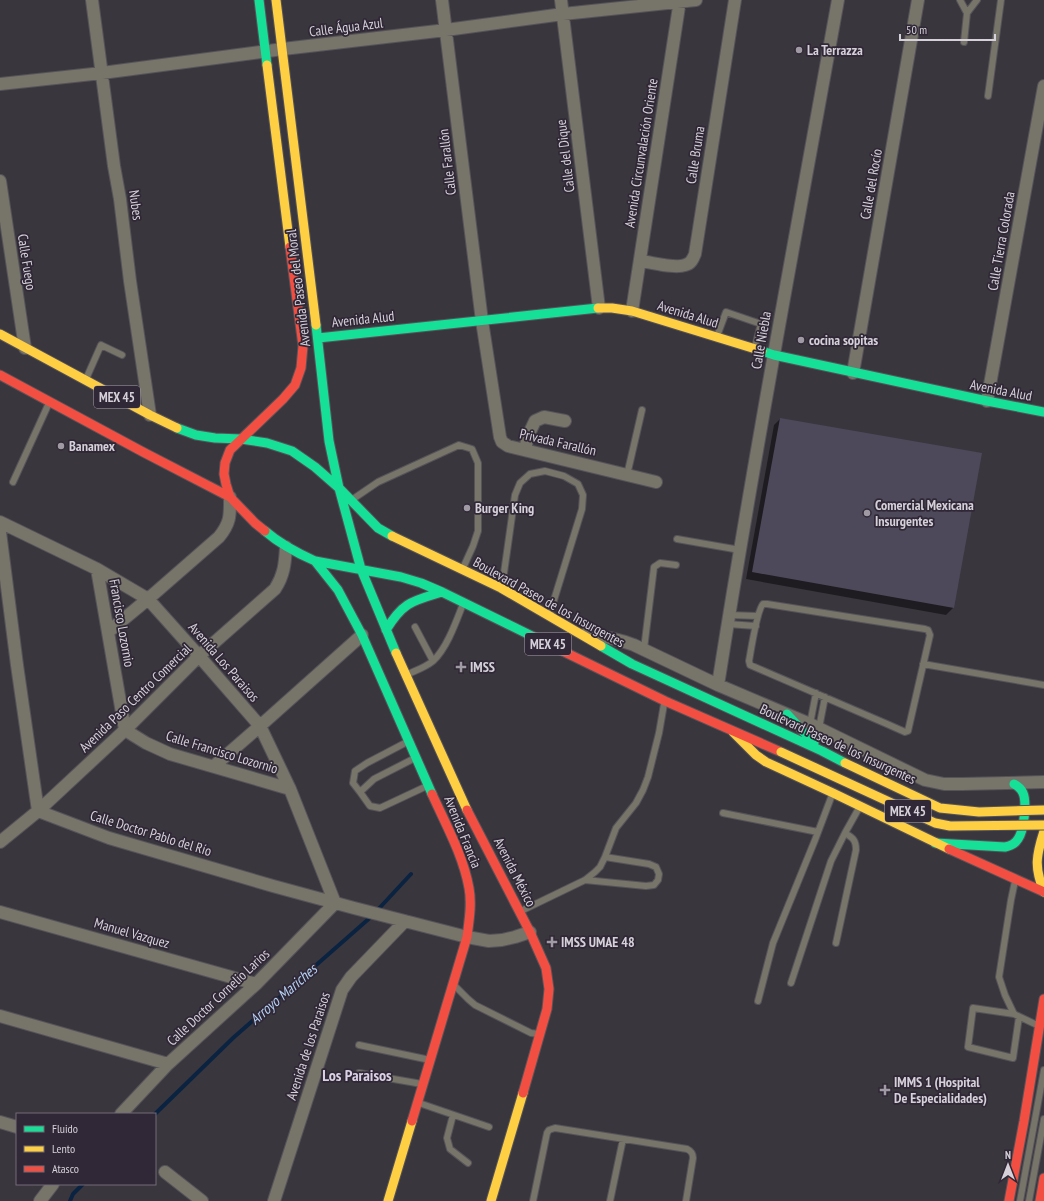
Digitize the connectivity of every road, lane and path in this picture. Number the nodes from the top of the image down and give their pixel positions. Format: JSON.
{"nodes":[{"id":1,"x":92,"y":0,"type":"edge"},
{"id":2,"x":259,"y":0,"type":"edge"},
{"id":3,"x":276,"y":0,"type":"edge"},
{"id":4,"x":442,"y":0,"type":"edge"},
{"id":5,"x":561,"y":0,"type":"edge"},
{"id":6,"x":696,"y":0,"type":"edge"},
{"id":7,"x":735,"y":0,"type":"edge"},
{"id":8,"x":838,"y":0,"type":"edge"},
{"id":9,"x":918,"y":0,"type":"edge"},
{"id":10,"x":960,"y":0,"type":"edge"},
{"id":11,"x":977,"y":0,"type":"edge"},
{"id":12,"x":1001,"y":0,"type":"edge"},
{"id":13,"x":680,"y":1,"type":"edge"},
{"id":14,"x":967,"y":13,"type":"junction"},
{"id":15,"x":563,"y":14,"type":"junction"},
{"id":16,"x":446,"y":30,"type":"junction"},
{"id":17,"x":964,"y":42,"type":"dead end"},
{"id":18,"x":283,"y":49,"type":"junction"},
{"id":19,"x":265,"y":52,"type":"junction"},
{"id":20,"x":102,"y":73,"type":"junction"},
{"id":21,"x":0,"y":84,"type":"edge"},
{"id":22,"x":1044,"y":86,"type":"edge"},
{"id":23,"x":988,"y":96,"type":"dead end"},
{"id":24,"x":0,"y":181,"type":"edge"},
{"id":25,"x":640,"y":261,"type":"junction"},
{"id":26,"x":599,"y":308,"type":"junction"},
{"id":27,"x":632,"y":311,"type":"junction"},
{"id":28,"x":482,"y":321,"type":"junction"},
{"id":29,"x":0,"y":334,"type":"edge"},
{"id":30,"x":716,"y":337,"type":"junction"},
{"id":31,"x":318,"y":338,"type":"junction"},
{"id":32,"x":25,"y":348,"type":"junction"},
{"id":33,"x":754,"y":349,"type":"junction"},
{"id":34,"x":122,"y":355,"type":"dead end"},
{"id":35,"x":774,"y":355,"type":"junction"},
{"id":36,"x":853,"y":373,"type":"junction"},
{"id":37,"x":0,"y":375,"type":"edge"},
{"id":38,"x":85,"y":380,"type":"junction"},
{"id":39,"x":987,"y":401,"type":"junction"},
{"id":40,"x":49,"y":402,"type":"junction"},
{"id":41,"x":642,"y":410,"type":"dead end"},
{"id":42,"x":1044,"y":412,"type":"edge"},
{"id":43,"x":150,"y":415,"type":"junction"},
{"id":44,"x":565,"y":421,"type":"dead end"},
{"id":45,"x":242,"y":439,"type":"junction"},
{"id":46,"x":525,"y":450,"type":"junction"},
{"id":47,"x":627,"y":475,"type":"junction"},
{"id":48,"x":13,"y":482,"type":"dead end"},
{"id":49,"x":656,"y":482,"type":"dead end"},
{"id":50,"x":339,"y":488,"type":"junction"},
{"id":51,"x":230,"y":497,"type":"junction"},
{"id":52,"x":350,"y":501,"type":"junction"},
{"id":53,"x":0,"y":522,"type":"edge"},
{"id":54,"x":0,"y":532,"type":"edge"},
{"id":55,"x":677,"y":539,"type":"dead end"},
{"id":56,"x":286,"y":547,"type":"junction"},
{"id":57,"x":740,"y":550,"type":"junction"},
{"id":58,"x":315,"y":561,"type":"junction"},
{"id":59,"x":676,"y":565,"type":"dead end"},
{"id":60,"x":361,"y":569,"type":"junction"},
{"id":61,"x":97,"y":570,"type":"junction"},
{"id":62,"x":462,"y":570,"type":"junction"},
{"id":63,"x":501,"y":588,"type":"junction"},
{"id":64,"x":442,"y":592,"type":"junction"},
{"id":65,"x":148,"y":599,"type":"junction"},
{"id":66,"x":464,"y":602,"type":"junction"},
{"id":67,"x":548,"y":616,"type":"junction"},
{"id":68,"x":758,"y":616,"type":"junction"},
{"id":69,"x":728,"y":620,"type":"junction"},
{"id":70,"x":756,"y":626,"type":"junction"},
{"id":71,"x":415,"y":627,"type":"dead end"},
{"id":72,"x":386,"y":630,"type":"junction"},
{"id":73,"x":108,"y":632,"type":"junction"},
{"id":74,"x":577,"y":633,"type":"junction"},
{"id":75,"x":362,"y":635,"type":"junction"},
{"id":76,"x":644,"y":649,"type":"junction"},
{"id":77,"x":199,"y":656,"type":"junction"},
{"id":78,"x":433,"y":661,"type":"junction"},
{"id":79,"x":923,"y":664,"type":"junction"},
{"id":80,"x":406,"y":675,"type":"junction"},
{"id":81,"x":718,"y":685,"type":"junction"},
{"id":82,"x":1044,"y":685,"type":"edge"},
{"id":83,"x":816,"y":693,"type":"junction"},
{"id":84,"x":825,"y":697,"type":"junction"},
{"id":85,"x":665,"y":700,"type":"junction"},
{"id":86,"x":787,"y":714,"type":"junction"},
{"id":87,"x":260,"y":726,"type":"junction"},
{"id":88,"x":814,"y":726,"type":"junction"},
{"id":89,"x":125,"y":730,"type":"junction"},
{"id":90,"x":732,"y":730,"type":"junction"},
{"id":91,"x":409,"y":741,"type":"junction"},
{"id":92,"x":822,"y":751,"type":"junction"},
{"id":93,"x":416,"y":758,"type":"junction"},
{"id":94,"x":214,"y":766,"type":"junction"},
{"id":95,"x":1044,"y":782,"type":"edge"},
{"id":96,"x":1014,"y":784,"type":"junction"},
{"id":97,"x":428,"y":786,"type":"junction"},
{"id":98,"x":290,"y":789,"type":"junction"},
{"id":99,"x":360,"y":792,"type":"junction"},
{"id":100,"x":833,"y":793,"type":"junction"},
{"id":101,"x":860,"y":807,"type":"junction"},
{"id":102,"x":1044,"y":810,"type":"edge"},
{"id":103,"x":38,"y":811,"type":"junction"},
{"id":104,"x":723,"y":813,"type":"dead end"},
{"id":105,"x":1044,"y":825,"type":"edge"},
{"id":106,"x":1044,"y":831,"type":"edge"},
{"id":107,"x":818,"y":832,"type":"junction"},
{"id":108,"x":845,"y":833,"type":"junction"},
{"id":109,"x":0,"y":842,"type":"edge"},
{"id":110,"x":935,"y":843,"type":"junction"},
{"id":111,"x":605,"y":857,"type":"junction"},
{"id":112,"x":1015,"y":879,"type":"junction"},
{"id":113,"x":585,"y":880,"type":"junction"},
{"id":114,"x":1044,"y":892,"type":"edge"},
{"id":115,"x":335,"y":903,"type":"junction"},
{"id":116,"x":0,"y":912,"type":"edge"},
{"id":117,"x":520,"y":912,"type":"junction"},
{"id":118,"x":405,"y":921,"type":"junction"},
{"id":119,"x":530,"y":932,"type":"junction"},
{"id":120,"x":467,"y":937,"type":"junction"},
{"id":121,"x":836,"y":943,"type":"dead end"},
{"id":122,"x":791,"y":983,"type":"dead end"},
{"id":123,"x":256,"y":984,"type":"junction"},
{"id":124,"x":453,"y":984,"type":"junction"},
{"id":125,"x":1044,"y":999,"type":"edge"},
{"id":126,"x":758,"y":1001,"type":"dead end"},
{"id":127,"x":0,"y":1016,"type":"edge"},
{"id":128,"x":1017,"y":1016,"type":"junction"},
{"id":129,"x":1040,"y":1026,"type":"junction"},
{"id":130,"x":540,"y":1034,"type":"junction"},
{"id":131,"x":359,"y":1045,"type":"dead end"},
{"id":132,"x":430,"y":1060,"type":"junction"},
{"id":133,"x":168,"y":1064,"type":"junction"},
{"id":134,"x":1044,"y":1070,"type":"edge"},
{"id":135,"x":359,"y":1073,"type":"dead end"},
{"id":136,"x":423,"y":1084,"type":"junction"},
{"id":137,"x":418,"y":1102,"type":"junction"},
{"id":138,"x":122,"y":1113,"type":"edge"},
{"id":139,"x":453,"y":1115,"type":"junction"},
{"id":140,"x":1044,"y":1119,"type":"edge"},
{"id":141,"x":0,"y":1122,"type":"edge"},
{"id":142,"x":16,"y":1127,"type":"edge"},
{"id":143,"x":489,"y":1127,"type":"dead end"},
{"id":144,"x":623,"y":1139,"type":"junction"},
{"id":145,"x":468,"y":1163,"type":"dead end"},
{"id":146,"x":165,"y":1172,"type":"dead end"},
{"id":147,"x":1044,"y":1178,"type":"edge"},
{"id":148,"x":52,"y":1185,"type":"edge"},
{"id":149,"x":40,"y":1201,"type":"edge"},
{"id":150,"x":202,"y":1201,"type":"edge"},
{"id":151,"x":274,"y":1201,"type":"edge"},
{"id":152,"x":388,"y":1201,"type":"edge"},
{"id":153,"x":490,"y":1201,"type":"edge"},
{"id":154,"x":533,"y":1201,"type":"edge"},
{"id":155,"x":610,"y":1201,"type":"edge"},
{"id":156,"x":686,"y":1201,"type":"edge"},
{"id":157,"x":1009,"y":1201,"type":"edge"},
{"id":158,"x":1020,"y":1201,"type":"edge"},
{"id":159,"x":1029,"y":1201,"type":"edge"},
{"id":160,"x":1040,"y":1201,"type":"edge"}],
"edges":[{"from":1,"to":20,"type":"street","name":"Nubes"},
{"from":2,"to":19,"type":"street","name":"Avenida Paseo del Moral"},
{"from":3,"to":18,"type":"street","name":"Avenida Paseo del Moral"},
{"from":4,"to":16,"type":"street","name":"Calle Farallón"},
{"from":5,"to":15,"type":"street","name":"Calle del Dique"},
{"from":6,"to":13,"type":"street","name":"Calle Água Azul"},
{"from":7,"to":25,"type":"street","name":"Calle Bruma"},
{"from":8,"to":35,"type":"street","name":"Calle Niebla"},
{"from":9,"to":36,"type":"street","name":"Calle del Rocío"},
{"from":10,"to":14,"type":"lane"},
{"from":11,"to":14,"type":"lane"},
{"from":12,"to":23,"type":"lane"},
{"from":13,"to":15,"type":"street","name":"Calle Água Azul"},
{"from":13,"to":25,"type":"street","name":"Avenida Circunvalación Oriente"},
{"from":14,"to":17,"type":"lane"},
{"from":15,"to":16,"type":"street","name":"Calle Água Azul"},
{"from":15,"to":26,"type":"street","name":"Calle del Dique"},
{"from":16,"to":18,"type":"street","name":"Calle Água Azul"},
{"from":16,"to":28,"type":"street","name":"Calle Farallón"},
{"from":18,"to":19,"type":"street","name":"Calle Água Azul"},
{"from":18,"to":31,"type":"street","name":"Avenida Paseo del Moral"},
{"from":19,"to":20,"type":"street","name":"Calle Água Azul"},
{"from":19,"to":45,"type":"street","name":"Avenida Paseo del Moral"},
{"from":20,"to":21,"type":"street","name":"Calle Água Azul"},
{"from":20,"to":43,"type":"street","name":"Nubes"},
{"from":22,"to":39,"type":"street","name":"Calle Tierra Colorada"},
{"from":24,"to":32,"type":"street","name":"Calle Fuego"},
{"from":25,"to":27,"type":"street","name":"Avenida Circunvalación Oriente"},
{"from":26,"to":27,"type":"street","name":"Avenida Alud"},
{"from":26,"to":28,"type":"street","name":"Avenida Alud"},
{"from":27,"to":30,"type":"street","name":"Avenida Alud"},
{"from":28,"to":31,"type":"street","name":"Avenida Alud"},
{"from":28,"to":46,"type":"street","name":"Privada Farallón"},
{"from":29,"to":32,"type":"street","name":"Boulevard Paseo de los Insurgentes","number":"MEX 45"},
{"from":30,"to":33,"type":"street","name":"Avenida Alud"},
{"from":30,"to":33,"type":"lane"},
{"from":31,"to":50,"type":"street","name":"Avenida Paseo del Moral"},
{"from":32,"to":38,"type":"street","name":"Boulevard Paseo de los Insurgentes","number":"MEX 45"},
{"from":33,"to":35,"type":"street","name":"Avenida Alud"},
{"from":34,"to":38,"type":"lane"},
{"from":35,"to":36,"type":"street","name":"Avenida Alud"},
{"from":35,"to":57,"type":"street","name":"Calle Niebla"},
{"from":36,"to":39,"type":"street","name":"Avenida Alud"},
{"from":37,"to":40,"type":"street","number":"MEX 45"},
{"from":38,"to":43,"type":"street","name":"Boulevard Paseo de los Insurgentes","number":"MEX 45"},
{"from":39,"to":42,"type":"street","name":"Avenida Alud"},
{"from":40,"to":48,"type":"lane"},
{"from":40,"to":51,"type":"street","number":"MEX 45"},
{"from":41,"to":47,"type":"lane"},
{"from":43,"to":45,"type":"street","name":"Boulevard Paseo de los Insurgentes","number":"MEX 45"},
{"from":44,"to":46,"type":"street"},
{"from":45,"to":50,"type":"street","name":"Boulevard Paseo de los Insurgentes","number":"MEX 45"},
{"from":45,"to":51,"type":"street","name":"Avenida Paseo del Moral"},
{"from":46,"to":47,"type":"street","name":"Privada Farallón"},
{"from":47,"to":49,"type":"street","name":"Privada Farallón"},
{"from":50,"to":52,"type":"street","name":"Boulevard Paseo de los Insurgentes","number":"MEX 45"},
{"from":50,"to":60,"type":"street","name":"Avenida Paseo del Moral"},
{"from":51,"to":56,"type":"street","number":"MEX 45"},
{"from":51,"to":65,"type":"street"},
{"from":52,"to":62,"type":"street","name":"Boulevard Paseo de los Insurgentes","number":"MEX 45"},
{"from":52,"to":62,"type":"lane"},
{"from":53,"to":61,"type":"street","name":"Avenida Los Paraisos"},
{"from":54,"to":103,"type":"street"},
{"from":55,"to":57,"type":"lane"},
{"from":56,"to":58,"type":"street","number":"MEX 45"},
{"from":56,"to":77,"type":"street","name":"Avenida Paso Centro Comercial"},
{"from":57,"to":69,"type":"street","name":"Calle Niebla"},
{"from":58,"to":60,"type":"street","number":"MEX 45"},
{"from":58,"to":75,"type":"street","name":"Avenida Francia"},
{"from":59,"to":76,"type":"lane"},
{"from":60,"to":64,"type":"street","number":"MEX 45"},
{"from":60,"to":72,"type":"street","name":"Avenida México"},
{"from":61,"to":65,"type":"street","name":"Avenida Los Paraisos"},
{"from":61,"to":73,"type":"street","name":"Francisco Lozornio"},
{"from":62,"to":63,"type":"street","name":"Boulevard Paseo de los Insurgentes","number":"MEX 45"},
{"from":63,"to":67,"type":"street","name":"Boulevard Paseo de los Insurgentes","number":"MEX 45"},
{"from":63,"to":67,"type":"lane"},
{"from":64,"to":66,"type":"street","number":"MEX 45"},
{"from":64,"to":72,"type":"street"},
{"from":65,"to":73,"type":"street"},
{"from":65,"to":77,"type":"street","name":"Avenida Los Paraisos"},
{"from":66,"to":78,"type":"lane"},
{"from":66,"to":85,"type":"street","number":"MEX 45"},
{"from":67,"to":74,"type":"street","name":"Boulevard Paseo de los Insurgentes","number":"MEX 45"},
{"from":68,"to":69,"type":"lane"},
{"from":68,"to":70,"type":"lane"},
{"from":68,"to":79,"type":"lane"},
{"from":69,"to":70,"type":"lane"},
{"from":69,"to":81,"type":"street","name":"Calle Niebla"},
{"from":70,"to":83,"type":"lane"},
{"from":71,"to":78,"type":"lane"},
{"from":72,"to":80,"type":"street","name":"Avenida México"},
{"from":73,"to":89,"type":"street","name":"Francisco Lozornio"},
{"from":74,"to":76,"type":"street"},
{"from":74,"to":92,"type":"street","name":"Boulevard Paseo de los Insurgentes","number":"MEX 45"},
{"from":75,"to":87,"type":"street"},
{"from":75,"to":91,"type":"street","name":"Avenida Francia"},
{"from":76,"to":81,"type":"street"},
{"from":77,"to":87,"type":"street","name":"Avenida Los Paraisos"},
{"from":77,"to":89,"type":"street","name":"Avenida Paso Centro Comercial"},
{"from":78,"to":80,"type":"lane"},
{"from":79,"to":82,"type":"lane"},
{"from":79,"to":84,"type":"lane"},
{"from":80,"to":117,"type":"street","name":"Avenida México"},
{"from":81,"to":86,"type":"street"},
{"from":83,"to":84,"type":"lane"},
{"from":83,"to":88,"type":"lane"},
{"from":84,"to":88,"type":"lane"},
{"from":85,"to":90,"type":"street","number":"MEX 45"},
{"from":85,"to":111,"type":"lane"},
{"from":86,"to":88,"type":"street"},
{"from":86,"to":92,"type":"street"},
{"from":87,"to":94,"type":"street"},
{"from":87,"to":98,"type":"street","name":"Avenida Los Paraisos"},
{"from":88,"to":96,"type":"street"},
{"from":89,"to":94,"type":"street","name":"Calle Francisco Lozornio"},
{"from":89,"to":103,"type":"street","name":"Avenida Paso Centro Comercial"},
{"from":90,"to":100,"type":"street"},
{"from":90,"to":105,"type":"street","number":"MEX 45","bridge":true},
{"from":91,"to":93,"type":"street","name":"Avenida Francia"},
{"from":91,"to":99,"type":"lane"},
{"from":92,"to":102,"type":"street","name":"Boulevard Paseo de los Insurgentes","number":"MEX 45","bridge":true},
{"from":93,"to":97,"type":"street","name":"Avenida Francia"},
{"from":93,"to":99,"type":"lane"},
{"from":94,"to":98,"type":"street","name":"Calle Francisco Lozornio"},
{"from":95,"to":96,"type":"street"},
{"from":96,"to":110,"type":"street"},
{"from":97,"to":99,"type":"lane"},
{"from":97,"to":120,"type":"street","name":"Avenida Francia"},
{"from":98,"to":115,"type":"street","name":"Avenida Los Paraisos"},
{"from":100,"to":101,"type":"street"},
{"from":100,"to":107,"type":"lane"},
{"from":101,"to":108,"type":"lane"},
{"from":101,"to":110,"type":"street"},
{"from":103,"to":109,"type":"street","name":"Avenida Paso Centro Comercial"},
{"from":103,"to":115,"type":"street","name":"Calle Doctor Pablo del Río"},
{"from":104,"to":107,"type":"lane"},
{"from":106,"to":114,"type":"street"},
{"from":107,"to":126,"type":"lane"},
{"from":108,"to":121,"type":"lane"},
{"from":108,"to":122,"type":"lane"},
{"from":110,"to":112,"type":"street"},
{"from":111,"to":113,"type":"lane"},
{"from":111,"to":113,"type":"lane"},
{"from":112,"to":114,"type":"street"},
{"from":112,"to":128,"type":"lane"},
{"from":113,"to":117,"type":"lane"},
{"from":115,"to":118,"type":"street","name":"Calle Doctor Pablo del Río"},
{"from":115,"to":123,"type":"street","name":"Calle Doctor Cornelio Larios"},
{"from":116,"to":123,"type":"street","name":"Manuel Vazquez"},
{"from":117,"to":119,"type":"street","name":"Avenida México"},
{"from":118,"to":120,"type":"street","name":"Calle Doctor Pablo del Río"},
{"from":118,"to":151,"type":"street","name":"Avenida de los Paraisos"},
{"from":119,"to":120,"type":"street","name":"Calle Doctor Pablo del Río"},
{"from":119,"to":130,"type":"street","name":"Avenida México"},
{"from":120,"to":124,"type":"street","name":"Avenida Francia"},
{"from":123,"to":133,"type":"street","name":"Calle Doctor Cornelio Larios"},
{"from":124,"to":130,"type":"lane"},
{"from":124,"to":132,"type":"street","name":"Avenida Francia"},
{"from":125,"to":129,"type":"street"},
{"from":127,"to":133,"type":"street"},
{"from":128,"to":128,"type":"lane"},
{"from":128,"to":129,"type":"lane"},
{"from":129,"to":157,"type":"street"},
{"from":130,"to":153,"type":"street","name":"Avenida México"},
{"from":131,"to":132,"type":"lane"},
{"from":132,"to":136,"type":"street","name":"Avenida Francia"},
{"from":133,"to":138,"type":"street","name":"Calle Doctor Cornelio Larios"},
{"from":134,"to":158,"type":"lane"},
{"from":135,"to":136,"type":"lane"},
{"from":136,"to":137,"type":"street","name":"Avenida Francia"},
{"from":137,"to":139,"type":"lane"},
{"from":137,"to":152,"type":"street","name":"Avenida Francia"},
{"from":139,"to":143,"type":"lane"},
{"from":139,"to":145,"type":"lane"},
{"from":140,"to":159,"type":"lane"},
{"from":141,"to":142,"type":"street"},
{"from":144,"to":154,"type":"lane"},
{"from":144,"to":155,"type":"lane"},
{"from":144,"to":156,"type":"lane"},
{"from":146,"to":150,"type":"street"},
{"from":147,"to":160,"type":"street"},
{"from":148,"to":149,"type":"street"}]}
